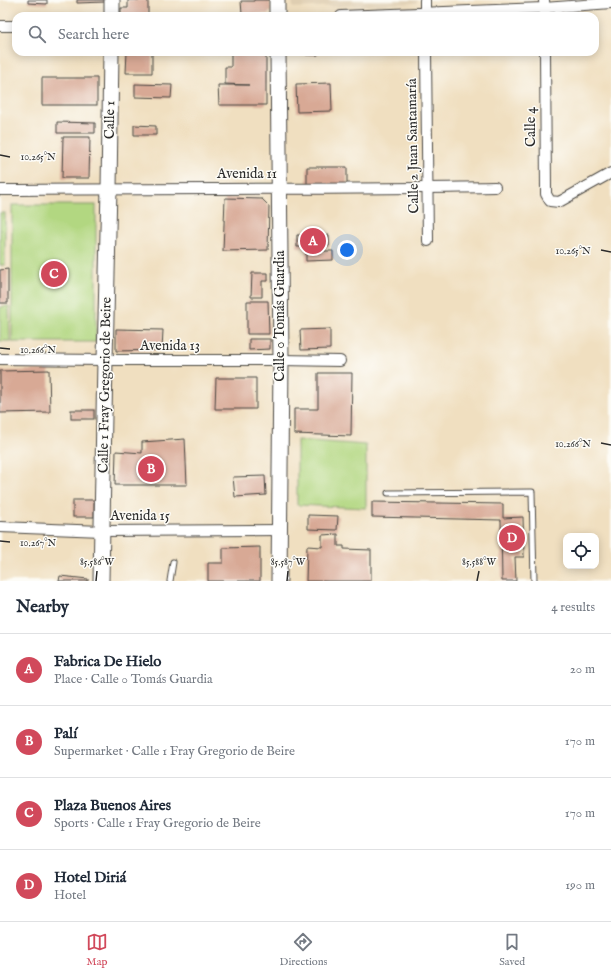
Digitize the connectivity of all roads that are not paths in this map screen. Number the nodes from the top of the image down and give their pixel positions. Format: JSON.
{"nodes":[{"id":1,"x":112,"y":0,"type":"edge"},
{"id":2,"x":277,"y":0,"type":"edge"},
{"id":3,"x":425,"y":0,"type":"edge"},
{"id":4,"x":611,"y":3,"type":"edge"},
{"id":5,"x":544,"y":8,"type":"edge"},
{"id":6,"x":112,"y":12,"type":"edge"},
{"id":7,"x":277,"y":12,"type":"edge"},
{"id":8,"x":425,"y":12,"type":"edge"},
{"id":9,"x":465,"y":12,"type":"edge"},
{"id":10,"x":0,"y":26,"type":"edge"},
{"id":11,"x":12,"y":26,"type":"edge"},
{"id":12,"x":111,"y":56,"type":"edge"},
{"id":13,"x":278,"y":56,"type":"edge"},
{"id":14,"x":426,"y":56,"type":"edge"},
{"id":15,"x":545,"y":56,"type":"edge"},
{"id":16,"x":611,"y":173,"type":"edge"},
{"id":17,"x":495,"y":187,"type":"dead end"},
{"id":18,"x":109,"y":188,"type":"junction"},
{"id":19,"x":279,"y":188,"type":"junction"},
{"id":20,"x":427,"y":188,"type":"junction"},
{"id":21,"x":0,"y":190,"type":"edge"},
{"id":22,"x":428,"y":241,"type":"dead end"},
{"id":23,"x":0,"y":359,"type":"edge"},
{"id":24,"x":105,"y":360,"type":"junction"},
{"id":25,"x":281,"y":360,"type":"junction"},
{"id":26,"x":340,"y":361,"type":"dead end"},
{"id":27,"x":388,"y":493,"type":"dead end"},
{"id":28,"x":0,"y":527,"type":"edge"},
{"id":29,"x":280,"y":530,"type":"junction"},
{"id":30,"x":102,"y":531,"type":"junction"},
{"id":31,"x":173,"y":562,"type":"dead end"},
{"id":32,"x":101,"y":581,"type":"edge"},
{"id":33,"x":170,"y":581,"type":"edge"},
{"id":34,"x":279,"y":581,"type":"edge"},
{"id":35,"x":534,"y":581,"type":"edge"}],
"edges":[{"from":1,"to":6,"type":"street"},
{"from":2,"to":7,"type":"street"},
{"from":3,"to":8,"type":"street"},
{"from":4,"to":5,"type":"street"},
{"from":5,"to":9,"type":"street"},
{"from":10,"to":11,"type":"street"},
{"from":12,"to":18,"type":"street","name":"Calle 1"},
{"from":13,"to":19,"type":"street","name":"Calle 0 Tomás Guardia"},
{"from":14,"to":20,"type":"street","name":"Calle 2 Juan Santamaría"},
{"from":15,"to":16,"type":"street","name":"Calle 4"},
{"from":17,"to":20,"type":"street","name":"Avenida 11"},
{"from":18,"to":19,"type":"street","name":"Avenida 11"},
{"from":18,"to":21,"type":"street","name":"Avenida 11"},
{"from":18,"to":24,"type":"street","name":"Calle 1 Fray Gregorio de Beire"},
{"from":19,"to":20,"type":"street","name":"Avenida 11"},
{"from":19,"to":25,"type":"street","name":"Calle 0 Tomás Guardia"},
{"from":20,"to":22,"type":"street","name":"Calle 2 Juan Santamaría"},
{"from":23,"to":24,"type":"street","name":"Avenida 13"},
{"from":24,"to":25,"type":"street","name":"Avenida 13"},
{"from":24,"to":30,"type":"street","name":"Calle 1 Fray Gregorio de Beire"},
{"from":25,"to":26,"type":"street","name":"Avenida 13"},
{"from":25,"to":29,"type":"street","name":"Calle 0 Tomás Guardia"},
{"from":27,"to":35,"type":"lane"},
{"from":28,"to":30,"type":"street","name":"Avenida 15"},
{"from":29,"to":30,"type":"street","name":"Avenida 15"},
{"from":29,"to":34,"type":"street","name":"Calle 0 Tomás Guardia"},
{"from":30,"to":32,"type":"street","name":"Calle 1 Fray Gregorio de Beire"},
{"from":31,"to":33,"type":"lane"}]}
